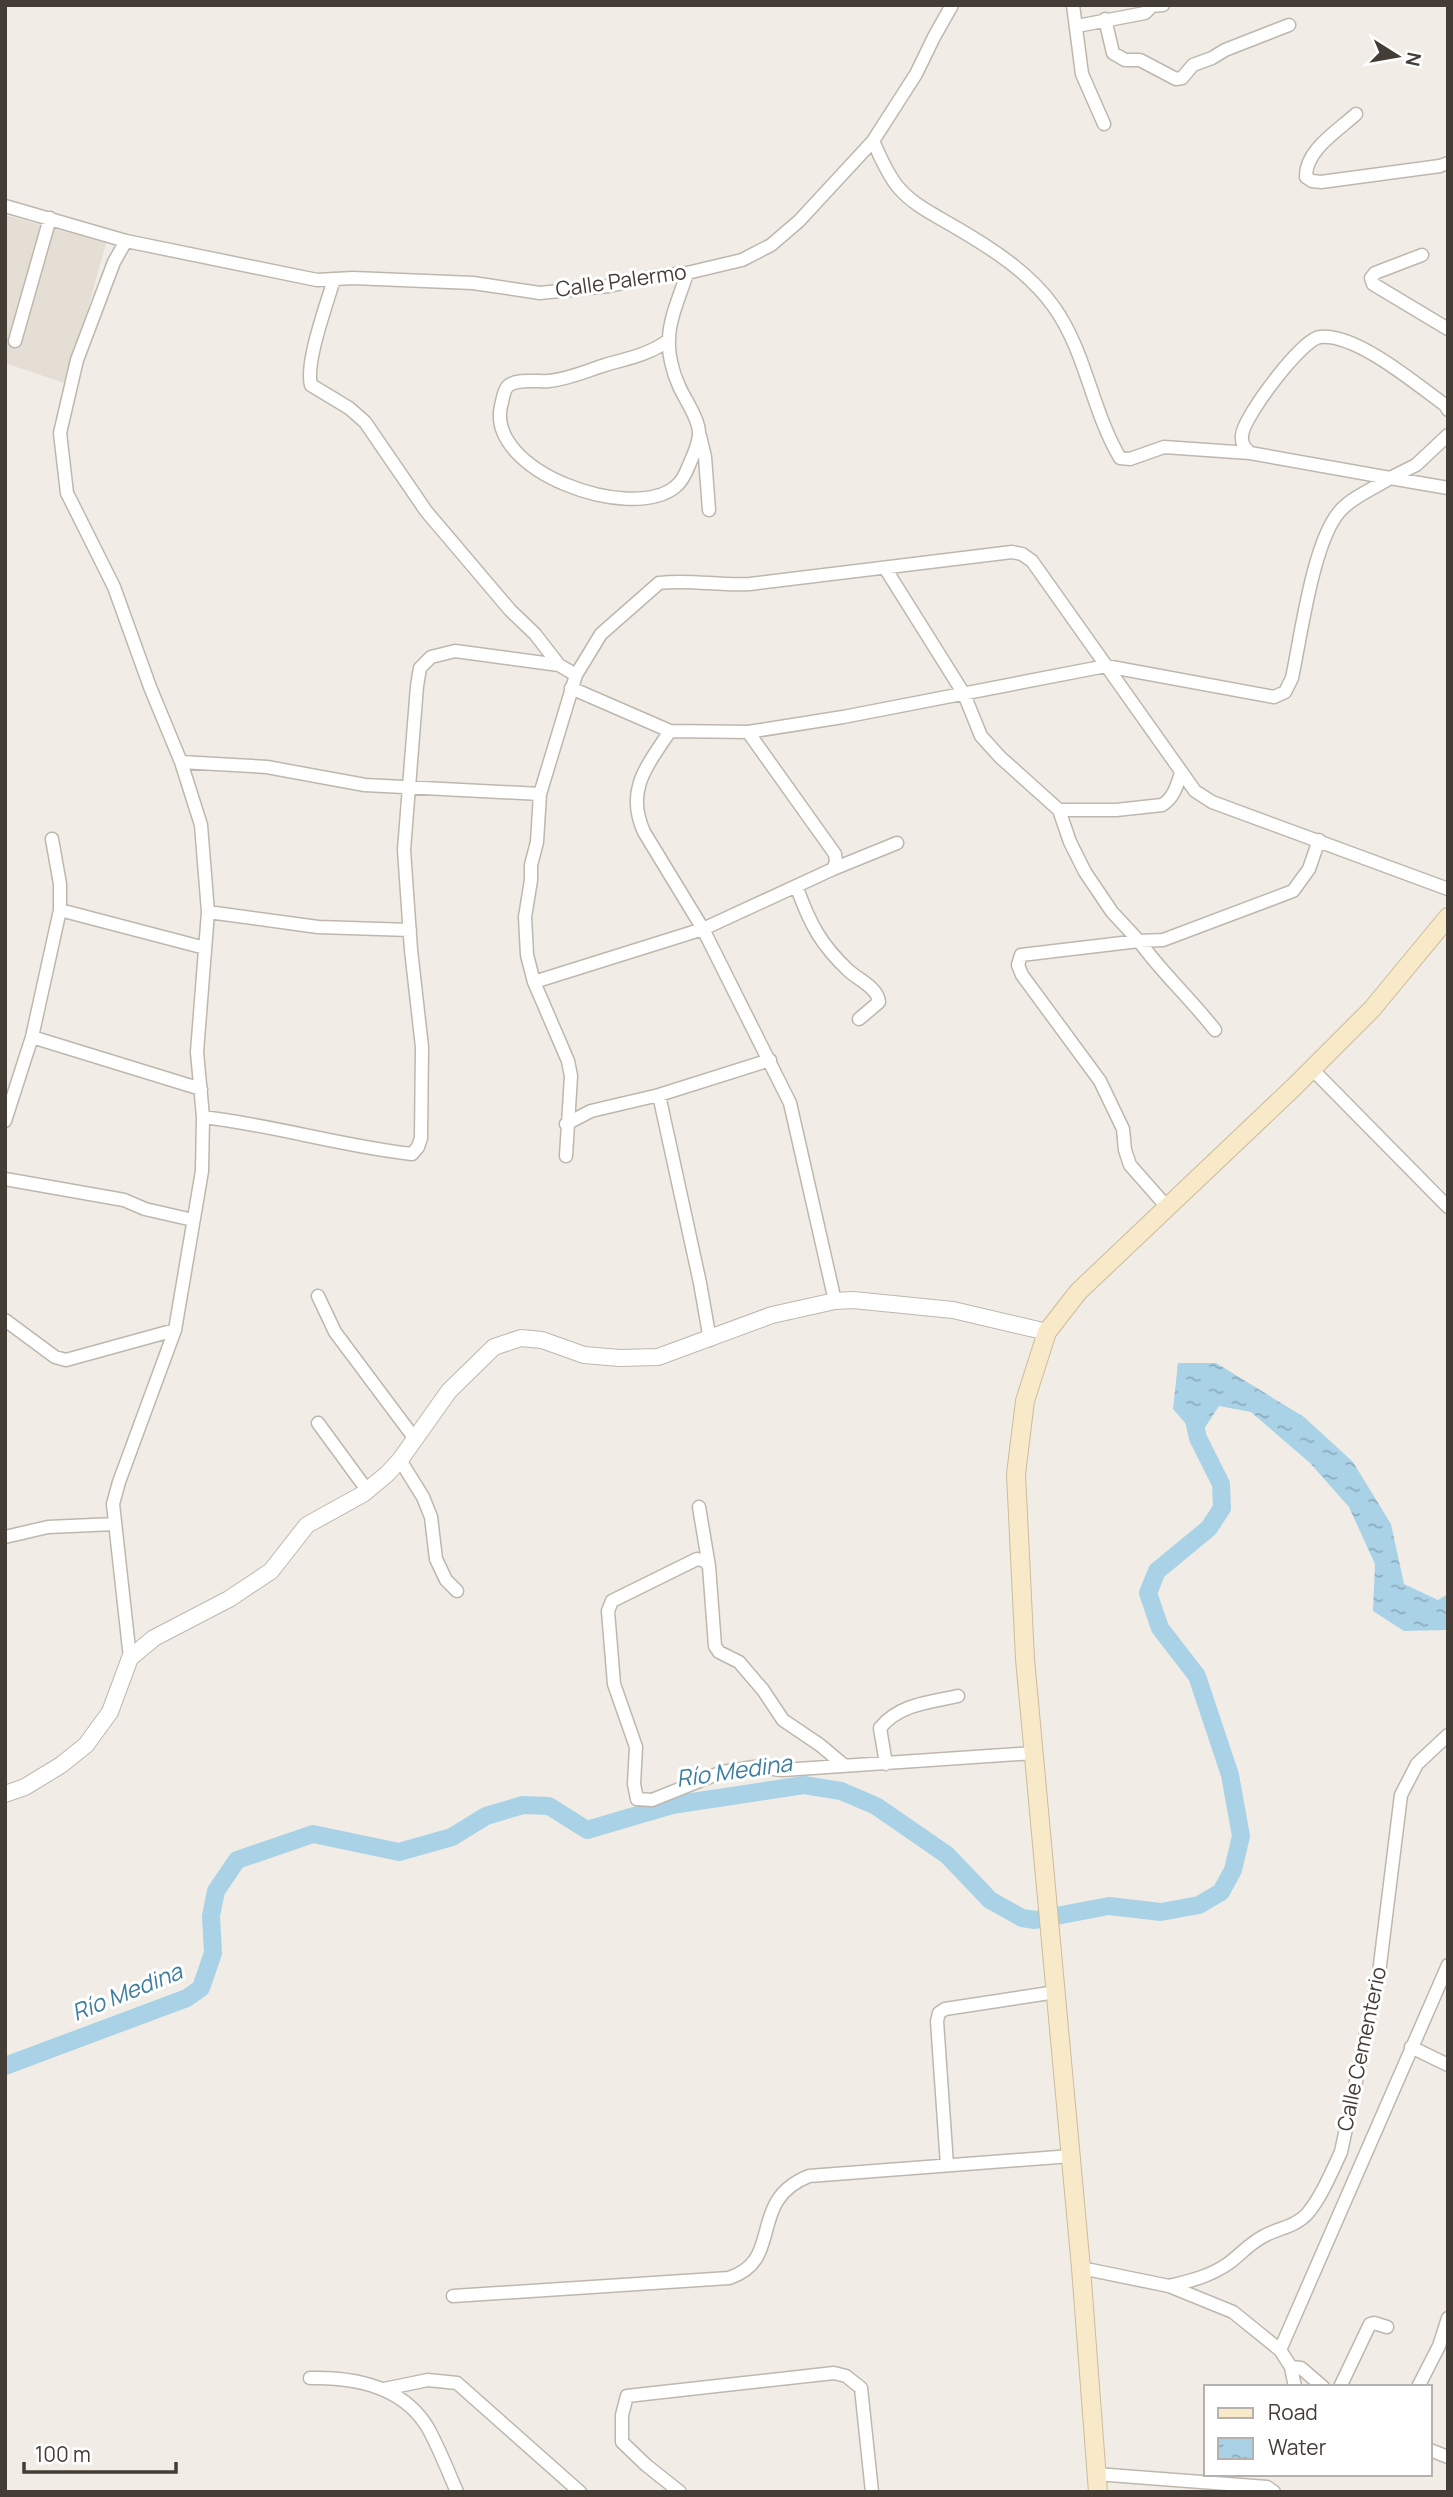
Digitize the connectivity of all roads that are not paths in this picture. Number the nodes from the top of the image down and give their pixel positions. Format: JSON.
{"nodes":[{"id":1,"x":952,"y":5,"type":"edge"},
{"id":2,"x":1073,"y":5,"type":"edge"},
{"id":3,"x":1163,"y":5,"type":"edge"},
{"id":4,"x":1105,"y":19,"type":"junction"},
{"id":5,"x":1289,"y":25,"type":"dead end"},
{"id":6,"x":1077,"y":26,"type":"junction"},
{"id":7,"x":1356,"y":114,"type":"dead end"},
{"id":8,"x":1104,"y":124,"type":"dead end"},
{"id":9,"x":873,"y":141,"type":"junction"},
{"id":10,"x":1448,"y":163,"type":"edge"},
{"id":11,"x":5,"y":206,"type":"edge"},
{"id":12,"x":50,"y":218,"type":"junction"},
{"id":13,"x":126,"y":241,"type":"junction"},
{"id":14,"x":1422,"y":255,"type":"dead end"},
{"id":15,"x":687,"y":273,"type":"junction"},
{"id":16,"x":334,"y":279,"type":"junction"},
{"id":17,"x":1448,"y":329,"type":"edge"},
{"id":18,"x":668,"y":340,"type":"junction"},
{"id":19,"x":15,"y":341,"type":"dead end"},
{"id":20,"x":1448,"y":410,"type":"edge"},
{"id":21,"x":699,"y":432,"type":"junction"},
{"id":22,"x":1448,"y":435,"type":"edge"},
{"id":23,"x":1250,"y":453,"type":"junction"},
{"id":24,"x":1390,"y":478,"type":"junction"},
{"id":25,"x":1448,"y":488,"type":"edge"},
{"id":26,"x":709,"y":510,"type":"dead end"},
{"id":27,"x":885,"y":568,"type":"junction"},
{"id":28,"x":559,"y":665,"type":"junction"},
{"id":29,"x":1106,"y":666,"type":"junction"},
{"id":30,"x":574,"y":682,"type":"junction"},
{"id":31,"x":964,"y":694,"type":"junction"},
{"id":32,"x":670,"y":732,"type":"junction"},
{"id":33,"x":748,"y":732,"type":"junction"},
{"id":34,"x":181,"y":762,"type":"junction"},
{"id":35,"x":1181,"y":773,"type":"junction"},
{"id":36,"x":409,"y":788,"type":"junction"},
{"id":37,"x":540,"y":794,"type":"junction"},
{"id":38,"x":1059,"y":810,"type":"junction"},
{"id":39,"x":52,"y":839,"type":"dead end"},
{"id":40,"x":1319,"y":840,"type":"junction"},
{"id":41,"x":897,"y":843,"type":"dead end"},
{"id":42,"x":833,"y":870,"type":"junction"},
{"id":43,"x":797,"y":888,"type":"junction"},
{"id":44,"x":1448,"y":889,"type":"edge"},
{"id":45,"x":60,"y":910,"type":"junction"},
{"id":46,"x":208,"y":912,"type":"junction"},
{"id":47,"x":1448,"y":917,"type":"edge"},
{"id":48,"x":703,"y":929,"type":"junction"},
{"id":49,"x":410,"y":930,"type":"junction"},
{"id":50,"x":1139,"y":941,"type":"junction"},
{"id":51,"x":205,"y":948,"type":"junction"},
{"id":52,"x":534,"y":982,"type":"junction"},
{"id":53,"x":859,"y":1019,"type":"dead end"},
{"id":54,"x":1215,"y":1030,"type":"dead end"},
{"id":55,"x":32,"y":1037,"type":"junction"},
{"id":56,"x":770,"y":1060,"type":"junction"},
{"id":57,"x":1312,"y":1069,"type":"junction"},
{"id":58,"x":201,"y":1089,"type":"junction"},
{"id":59,"x":659,"y":1095,"type":"junction"},
{"id":60,"x":203,"y":1116,"type":"junction"},
{"id":61,"x":5,"y":1121,"type":"edge"},
{"id":62,"x":566,"y":1124,"type":"junction"},
{"id":63,"x":566,"y":1156,"type":"dead end"},
{"id":64,"x":5,"y":1179,"type":"edge"},
{"id":65,"x":1167,"y":1207,"type":"junction"},
{"id":66,"x":1448,"y":1207,"type":"edge"},
{"id":67,"x":192,"y":1220,"type":"junction"},
{"id":68,"x":318,"y":1296,"type":"dead end"},
{"id":69,"x":835,"y":1301,"type":"junction"},
{"id":70,"x":5,"y":1320,"type":"edge"},
{"id":71,"x":175,"y":1330,"type":"junction"},
{"id":72,"x":1047,"y":1332,"type":"junction"},
{"id":73,"x":710,"y":1340,"type":"junction"},
{"id":74,"x":318,"y":1423,"type":"dead end"},
{"id":75,"x":415,"y":1439,"type":"junction"},
{"id":76,"x":400,"y":1460,"type":"junction"},
{"id":77,"x":367,"y":1490,"type":"junction"},
{"id":78,"x":699,"y":1507,"type":"dead end"},
{"id":79,"x":115,"y":1524,"type":"junction"},
{"id":80,"x":5,"y":1537,"type":"edge"},
{"id":81,"x":709,"y":1566,"type":"junction"},
{"id":82,"x":457,"y":1591,"type":"dead end"},
{"id":83,"x":130,"y":1658,"type":"junction"},
{"id":84,"x":958,"y":1696,"type":"dead end"},
{"id":85,"x":1448,"y":1735,"type":"edge"},
{"id":86,"x":1034,"y":1753,"type":"junction"},
{"id":87,"x":886,"y":1764,"type":"junction"},
{"id":88,"x":845,"y":1766,"type":"junction"},
{"id":89,"x":5,"y":1794,"type":"edge"},
{"id":90,"x":1448,"y":1965,"type":"edge"},
{"id":91,"x":1435,"y":1991,"type":"junction"},
{"id":92,"x":1056,"y":1992,"type":"junction"},
{"id":93,"x":1448,"y":1997,"type":"edge"},
{"id":94,"x":1411,"y":2047,"type":"junction"},
{"id":95,"x":1448,"y":2065,"type":"edge"},
{"id":96,"x":1341,"y":2152,"type":"junction"},
{"id":97,"x":1071,"y":2156,"type":"junction"},
{"id":98,"x":1363,"y":2161,"type":"junction"},
{"id":99,"x":947,"y":2165,"type":"junction"},
{"id":100,"x":1081,"y":2268,"type":"junction"},
{"id":101,"x":1169,"y":2287,"type":"junction"},
{"id":102,"x":453,"y":2296,"type":"dead end"},
{"id":103,"x":1448,"y":2318,"type":"edge"},
{"id":104,"x":1387,"y":2327,"type":"dead end"},
{"id":105,"x":1280,"y":2350,"type":"junction"},
{"id":106,"x":1291,"y":2367,"type":"junction"},
{"id":107,"x":310,"y":2378,"type":"dead end"},
{"id":108,"x":1296,"y":2385,"type":"edge"},
{"id":109,"x":1320,"y":2385,"type":"edge"},
{"id":110,"x":1341,"y":2385,"type":"edge"},
{"id":111,"x":1419,"y":2385,"type":"edge"},
{"id":112,"x":384,"y":2389,"type":"junction"},
{"id":113,"x":1097,"y":2483,"type":"edge"},
{"id":114,"x":1271,"y":2484,"type":"edge"},
{"id":115,"x":457,"y":2492,"type":"edge"},
{"id":116,"x":580,"y":2492,"type":"edge"},
{"id":117,"x":680,"y":2492,"type":"edge"},
{"id":118,"x":872,"y":2492,"type":"edge"}],
"edges":[{"from":1,"to":9,"type":"street","name":"Calle Palermo"},
{"from":2,"to":6,"type":"street"},
{"from":3,"to":4,"type":"street"},
{"from":4,"to":5,"type":"street"},
{"from":4,"to":6,"type":"street"},
{"from":6,"to":8,"type":"street"},
{"from":7,"to":10,"type":"street"},
{"from":9,"to":15,"type":"street","name":"Calle Palermo"},
{"from":9,"to":23,"type":"street"},
{"from":11,"to":12,"type":"street","name":"Calle Palermo"},
{"from":12,"to":13,"type":"street","name":"Calle Palermo"},
{"from":12,"to":19,"type":"street"},
{"from":13,"to":16,"type":"street","name":"Calle Palermo"},
{"from":13,"to":34,"type":"street"},
{"from":14,"to":17,"type":"street"},
{"from":15,"to":16,"type":"street","name":"Calle Palermo"},
{"from":15,"to":18,"type":"street"},
{"from":16,"to":28,"type":"street"},
{"from":18,"to":21,"type":"street"},
{"from":18,"to":21,"type":"street"},
{"from":20,"to":23,"type":"street"},
{"from":21,"to":26,"type":"street"},
{"from":22,"to":24,"type":"street"},
{"from":23,"to":24,"type":"street"},
{"from":24,"to":25,"type":"street"},
{"from":24,"to":29,"type":"street"},
{"from":27,"to":29,"type":"street"},
{"from":27,"to":30,"type":"street"},
{"from":27,"to":31,"type":"street"},
{"from":28,"to":30,"type":"street"},
{"from":28,"to":36,"type":"street"},
{"from":29,"to":31,"type":"street"},
{"from":29,"to":35,"type":"street"},
{"from":30,"to":32,"type":"street"},
{"from":30,"to":37,"type":"street"},
{"from":31,"to":33,"type":"street"},
{"from":31,"to":38,"type":"street"},
{"from":32,"to":33,"type":"street"},
{"from":32,"to":48,"type":"street"},
{"from":33,"to":42,"type":"street"},
{"from":34,"to":36,"type":"street"},
{"from":34,"to":46,"type":"street"},
{"from":35,"to":38,"type":"street"},
{"from":35,"to":40,"type":"street"},
{"from":36,"to":37,"type":"street"},
{"from":36,"to":49,"type":"street"},
{"from":37,"to":52,"type":"street"},
{"from":38,"to":50,"type":"street"},
{"from":39,"to":45,"type":"street"},
{"from":40,"to":44,"type":"street"},
{"from":40,"to":50,"type":"street"},
{"from":41,"to":42,"type":"street"},
{"from":42,"to":43,"type":"street"},
{"from":43,"to":48,"type":"street"},
{"from":43,"to":53,"type":"street"},
{"from":45,"to":51,"type":"street"},
{"from":45,"to":55,"type":"street"},
{"from":46,"to":49,"type":"street"},
{"from":46,"to":51,"type":"street"},
{"from":47,"to":57,"type":"main road"},
{"from":48,"to":52,"type":"street"},
{"from":48,"to":56,"type":"street"},
{"from":49,"to":60,"type":"street"},
{"from":50,"to":54,"type":"street"},
{"from":50,"to":65,"type":"street"},
{"from":51,"to":58,"type":"street"},
{"from":52,"to":62,"type":"street"},
{"from":55,"to":58,"type":"street"},
{"from":55,"to":61,"type":"street"},
{"from":56,"to":59,"type":"street"},
{"from":56,"to":69,"type":"street"},
{"from":57,"to":65,"type":"main road"},
{"from":57,"to":66,"type":"street"},
{"from":58,"to":60,"type":"street"},
{"from":59,"to":62,"type":"street"},
{"from":59,"to":73,"type":"street"},
{"from":60,"to":67,"type":"street"},
{"from":62,"to":63,"type":"street"},
{"from":64,"to":67,"type":"street"},
{"from":65,"to":72,"type":"main road"},
{"from":67,"to":71,"type":"street"},
{"from":68,"to":75,"type":"street"},
{"from":69,"to":72,"type":"street"},
{"from":69,"to":73,"type":"street"},
{"from":70,"to":71,"type":"street"},
{"from":71,"to":79,"type":"street"},
{"from":72,"to":86,"type":"main road"},
{"from":73,"to":75,"type":"street"},
{"from":74,"to":77,"type":"street"},
{"from":75,"to":76,"type":"street"},
{"from":76,"to":77,"type":"street"},
{"from":76,"to":82,"type":"street"},
{"from":77,"to":83,"type":"street"},
{"from":78,"to":81,"type":"street"},
{"from":79,"to":80,"type":"street"},
{"from":79,"to":83,"type":"street"},
{"from":81,"to":88,"type":"street"},
{"from":81,"to":88,"type":"street"},
{"from":83,"to":89,"type":"street"},
{"from":84,"to":87,"type":"street"},
{"from":85,"to":96,"type":"street","name":"Calle Cementerio"},
{"from":86,"to":87,"type":"street"},
{"from":86,"to":92,"type":"main road"},
{"from":87,"to":88,"type":"street"},
{"from":90,"to":91,"type":"street"},
{"from":91,"to":93,"type":"street"},
{"from":91,"to":94,"type":"street"},
{"from":92,"to":97,"type":"main road"},
{"from":92,"to":99,"type":"street"},
{"from":94,"to":95,"type":"street"},
{"from":94,"to":98,"type":"street"},
{"from":96,"to":98,"type":"street"},
{"from":96,"to":101,"type":"street","name":"Calle Cementerio"},
{"from":97,"to":99,"type":"street"},
{"from":97,"to":100,"type":"main road"},
{"from":98,"to":105,"type":"street"},
{"from":99,"to":102,"type":"street"},
{"from":100,"to":101,"type":"street"},
{"from":100,"to":113,"type":"main road"},
{"from":101,"to":105,"type":"street"},
{"from":103,"to":111,"type":"street"},
{"from":104,"to":110,"type":"street"},
{"from":105,"to":106,"type":"street"},
{"from":106,"to":108,"type":"street"},
{"from":106,"to":109,"type":"street"},
{"from":107,"to":112,"type":"street"},
{"from":112,"to":115,"type":"street"},
{"from":112,"to":116,"type":"street"},
{"from":113,"to":114,"type":"street"},
{"from":117,"to":118,"type":"street"}]}
